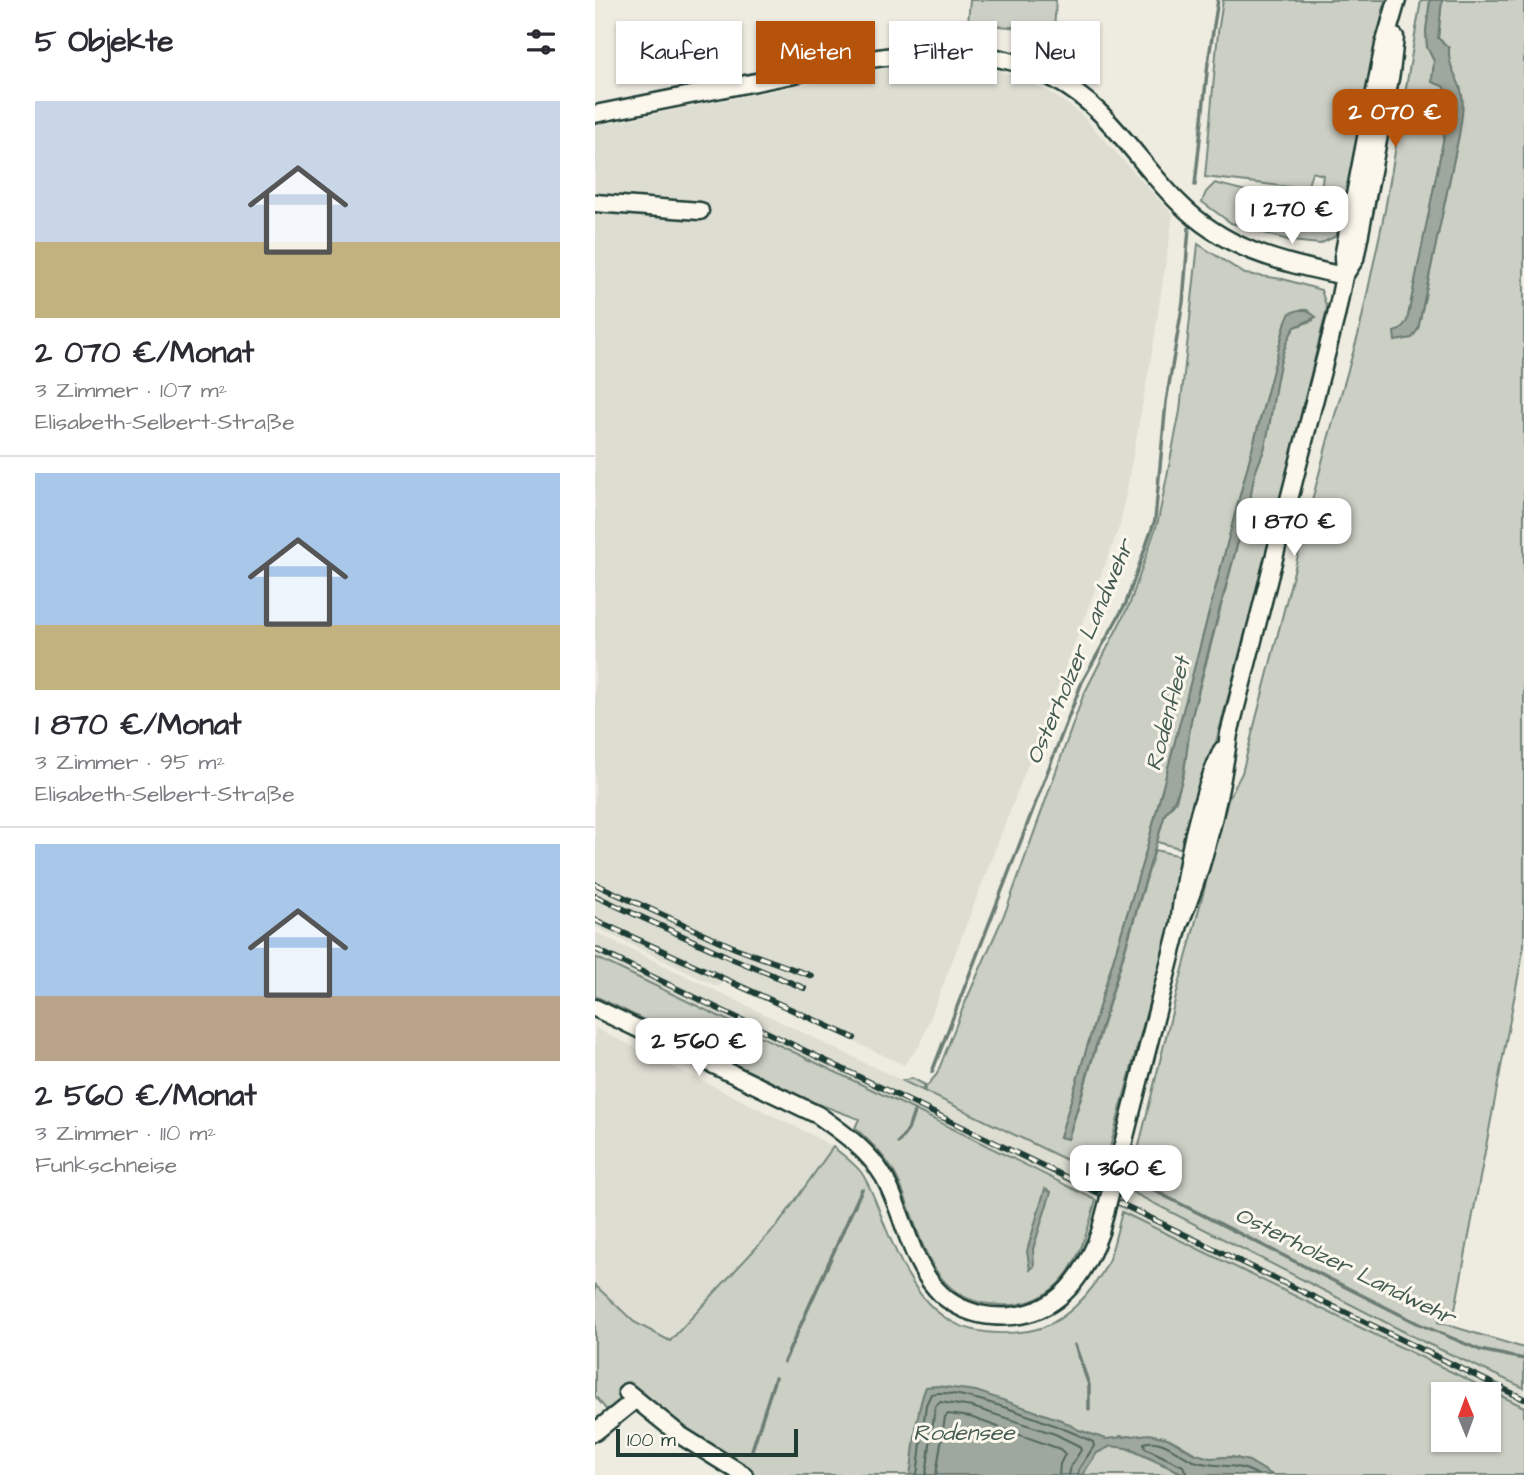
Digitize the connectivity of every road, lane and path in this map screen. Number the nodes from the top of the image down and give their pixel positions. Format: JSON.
{"nodes":[{"id":1,"x":1396,"y":4,"type":"edge"},
{"id":2,"x":595,"y":114,"type":"edge"},
{"id":3,"x":595,"y":203,"type":"edge"},
{"id":4,"x":701,"y":211,"type":"dead end"},
{"id":5,"x":1344,"y":276,"type":"junction"},
{"id":6,"x":595,"y":1008,"type":"edge"},
{"id":7,"x":595,"y":1432,"type":"edge"},
{"id":8,"x":744,"y":1475,"type":"edge"}],
"edges":[{"from":1,"to":5,"type":"street"},
{"from":2,"to":5,"type":"street"},
{"from":3,"to":4,"type":"street"},
{"from":5,"to":6,"type":"street","bridge":true},
{"from":7,"to":8,"type":"street"}]}
